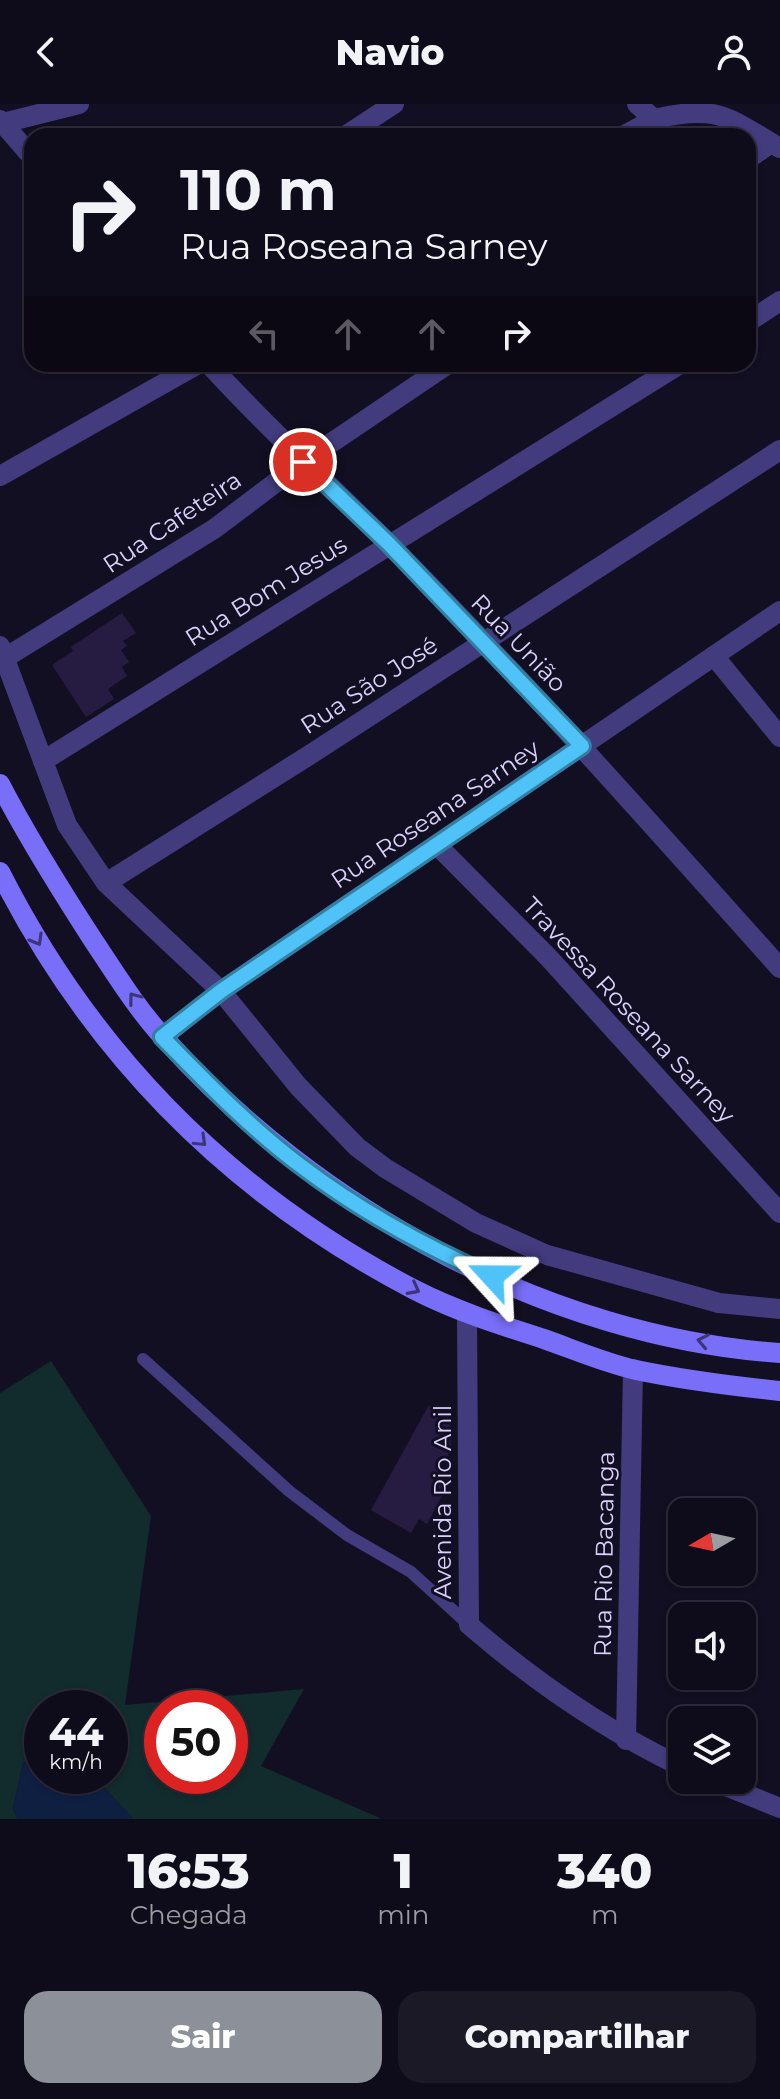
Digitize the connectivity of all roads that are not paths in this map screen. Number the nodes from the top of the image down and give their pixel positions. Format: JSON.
{"nodes":[{"id":1,"x":79,"y":104,"type":"edge"},
{"id":2,"x":394,"y":104,"type":"edge"},
{"id":3,"x":637,"y":104,"type":"edge"},
{"id":4,"x":737,"y":111,"type":"edge"},
{"id":5,"x":654,"y":119,"type":"junction"},
{"id":6,"x":1,"y":122,"type":"edge"},
{"id":7,"x":357,"y":128,"type":"edge"},
{"id":8,"x":638,"y":128,"type":"edge"},
{"id":9,"x":755,"y":128,"type":"edge"},
{"id":10,"x":756,"y":128,"type":"edge"},
{"id":11,"x":775,"y":146,"type":"edge"},
{"id":12,"x":24,"y":148,"type":"edge"},
{"id":13,"x":756,"y":155,"type":"edge"},
{"id":14,"x":780,"y":301,"type":"edge"},
{"id":15,"x":756,"y":317,"type":"edge"},
{"id":16,"x":184,"y":372,"type":"edge"},
{"id":17,"x":217,"y":372,"type":"edge"},
{"id":18,"x":436,"y":372,"type":"edge"},
{"id":19,"x":667,"y":372,"type":"edge"},
{"id":20,"x":780,"y":450,"type":"edge"},
{"id":21,"x":303,"y":462,"type":"junction"},
{"id":22,"x":0,"y":476,"type":"edge"},
{"id":23,"x":389,"y":544,"type":"junction"},
{"id":24,"x":780,"y":611,"type":"edge"},
{"id":25,"x":483,"y":643,"type":"junction"},
{"id":26,"x":2,"y":655,"type":"edge"},
{"id":27,"x":714,"y":656,"type":"junction"},
{"id":28,"x":780,"y":737,"type":"edge"},
{"id":29,"x":582,"y":746,"type":"junction"},
{"id":30,"x":43,"y":761,"type":"junction"},
{"id":31,"x":0,"y":784,"type":"edge"},
{"id":32,"x":437,"y":845,"type":"junction"},
{"id":33,"x":0,"y":872,"type":"edge"},
{"id":34,"x":106,"y":883,"type":"junction"},
{"id":35,"x":780,"y":968,"type":"edge"},
{"id":36,"x":221,"y":991,"type":"junction"},
{"id":37,"x":162,"y":1037,"type":"junction"},
{"id":38,"x":780,"y":1213,"type":"edge"},
{"id":39,"x":780,"y":1309,"type":"edge"},
{"id":40,"x":467,"y":1314,"type":"junction"},
{"id":41,"x":780,"y":1353,"type":"edge"},
{"id":42,"x":143,"y":1359,"type":"dead end"},
{"id":43,"x":633,"y":1369,"type":"junction"},
{"id":44,"x":780,"y":1391,"type":"edge"},
{"id":45,"x":469,"y":1625,"type":"junction"},
{"id":46,"x":626,"y":1740,"type":"junction"},
{"id":47,"x":668,"y":1760,"type":"edge"},
{"id":48,"x":746,"y":1794,"type":"edge"},
{"id":49,"x":780,"y":1808,"type":"edge"}],
"edges":[{"from":1,"to":6,"type":"street"},
{"from":2,"to":7,"type":"street"},
{"from":3,"to":5,"type":"street"},
{"from":4,"to":5,"type":"street"},
{"from":4,"to":9,"type":"street"},
{"from":5,"to":8,"type":"street"},
{"from":6,"to":12,"type":"street"},
{"from":10,"to":11,"type":"street"},
{"from":11,"to":13,"type":"street"},
{"from":14,"to":15,"type":"street"},
{"from":16,"to":22,"type":"street"},
{"from":17,"to":21,"type":"street","name":"Rua União"},
{"from":18,"to":21,"type":"street","name":"Rua Cafeteira"},
{"from":19,"to":23,"type":"street","name":"Rua Bom Jesus"},
{"from":20,"to":25,"type":"street","name":"Rua São José"},
{"from":21,"to":23,"type":"street","name":"Rua União"},
{"from":21,"to":26,"type":"street","name":"Rua Cafeteira"},
{"from":23,"to":25,"type":"street","name":"Rua União"},
{"from":23,"to":30,"type":"street","name":"Rua Bom Jesus"},
{"from":24,"to":27,"type":"street","name":"Rua Roseana Sarney"},
{"from":25,"to":29,"type":"street","name":"Rua União"},
{"from":25,"to":34,"type":"street","name":"Rua São José"},
{"from":26,"to":30,"type":"street"},
{"from":27,"to":28,"type":"street"},
{"from":27,"to":29,"type":"street","name":"Rua Roseana Sarney"},
{"from":29,"to":32,"type":"street","name":"Rua Roseana Sarney"},
{"from":29,"to":35,"type":"street","name":"Rua União"},
{"from":30,"to":34,"type":"street"},
{"from":37,"to":31,"type":"main road","one_way":true},
{"from":32,"to":36,"type":"street","name":"Rua Roseana Sarney"},
{"from":32,"to":38,"type":"street","name":"Travessa Roseana Sarney"},
{"from":33,"to":40,"type":"main road","one_way":true},
{"from":34,"to":36,"type":"street"},
{"from":36,"to":37,"type":"street","name":"Rua Roseana Sarney"},
{"from":36,"to":39,"type":"street"},
{"from":41,"to":37,"type":"main road","one_way":true},
{"from":40,"to":43,"type":"main road"},
{"from":40,"to":45,"type":"street","name":"Avenida Rio Anil"},
{"from":42,"to":45,"type":"lane"},
{"from":43,"to":44,"type":"main road"},
{"from":43,"to":46,"type":"street","name":"Rua Rio Bacanga"},
{"from":45,"to":46,"type":"street","name":"Avenida Rio Anil"},
{"from":46,"to":47,"type":"street","name":"Avenida Rio Anil"},
{"from":48,"to":49,"type":"street"}]}
